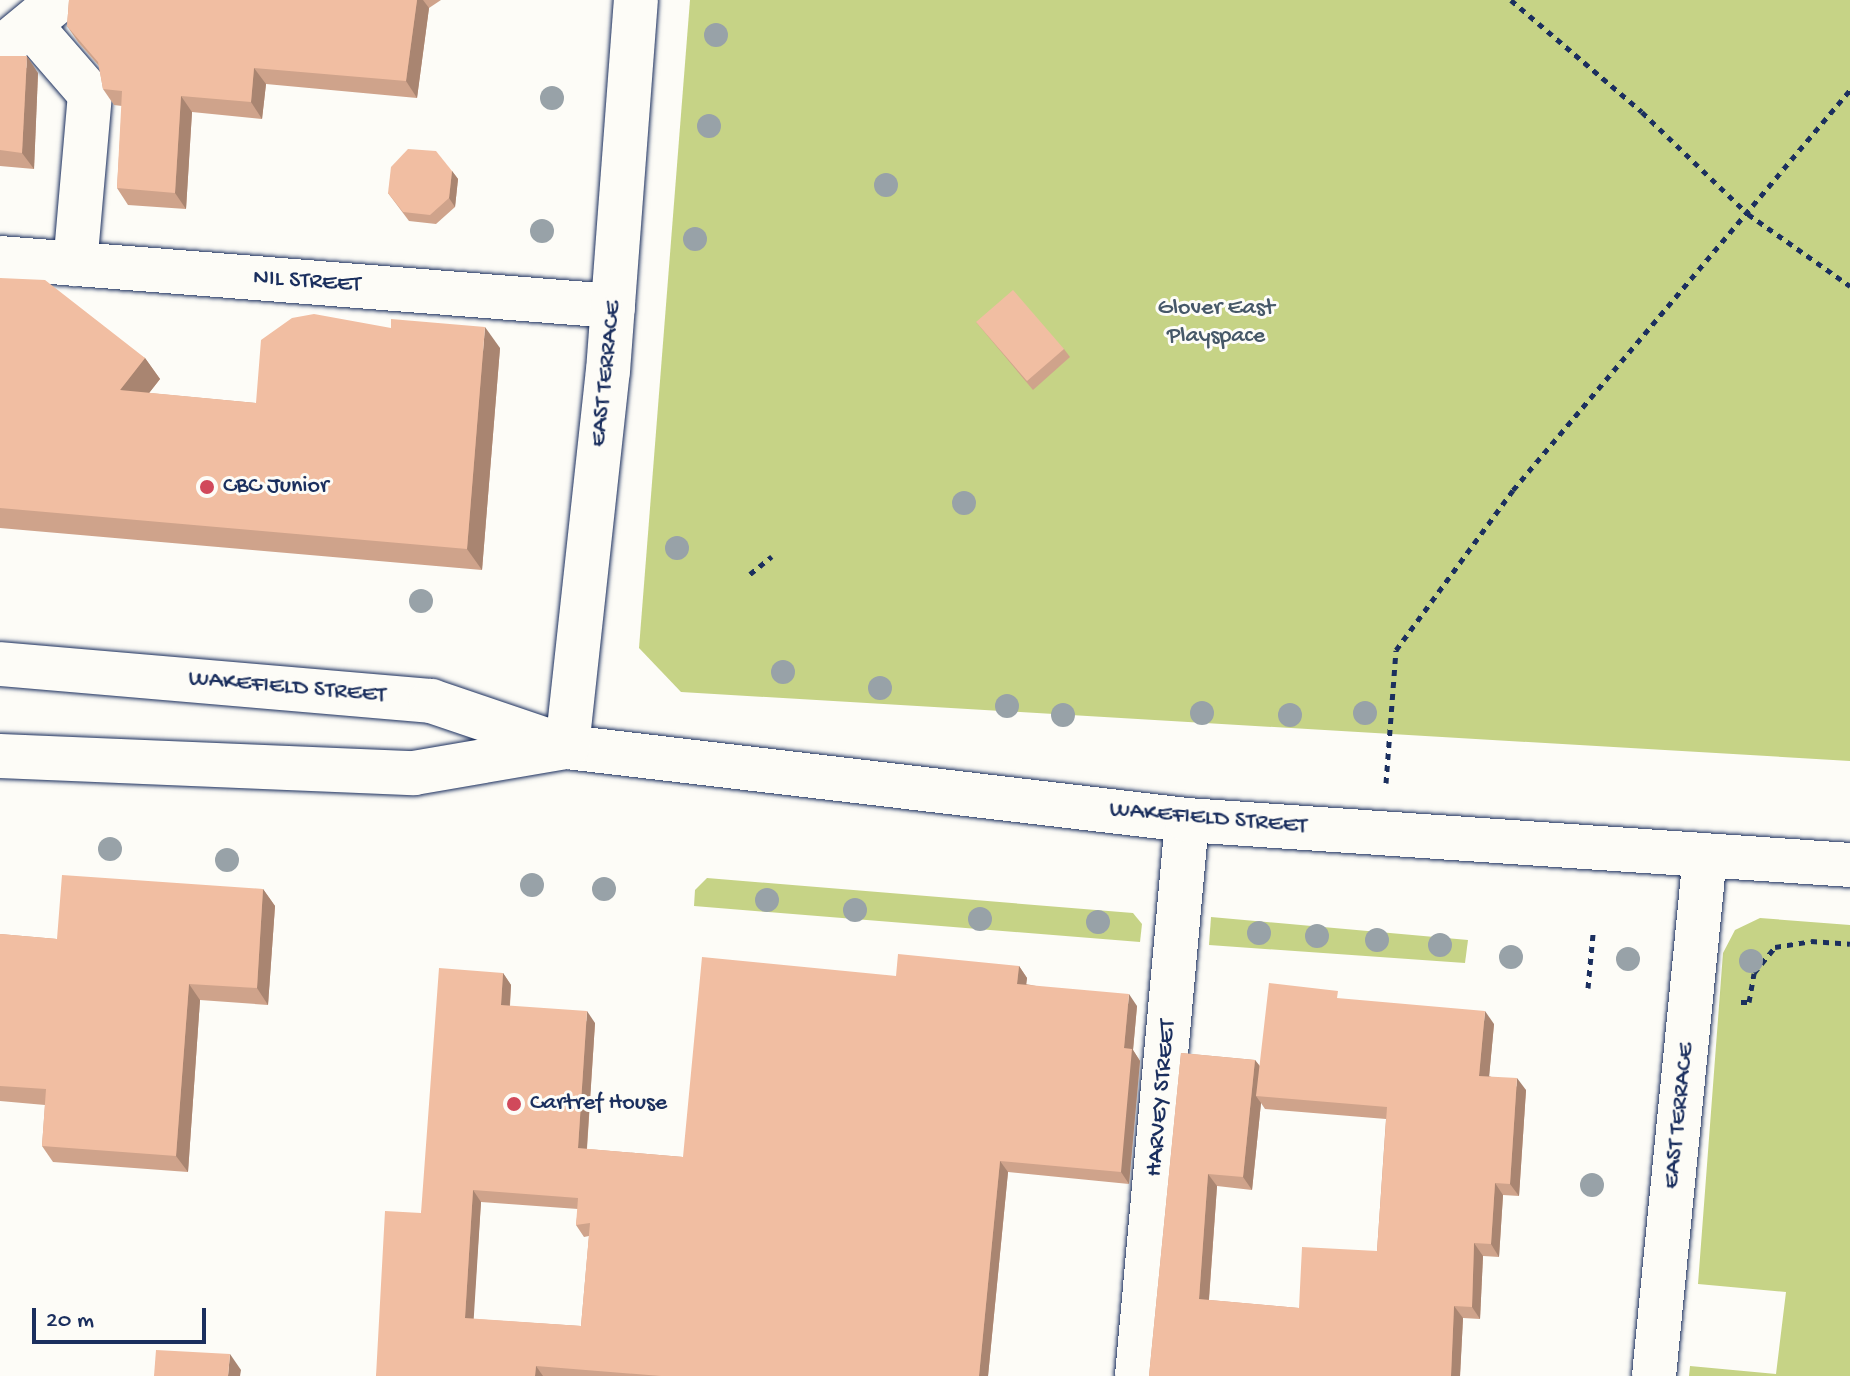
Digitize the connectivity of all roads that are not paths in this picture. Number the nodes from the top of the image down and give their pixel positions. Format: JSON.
{"nodes":[{"id":1,"x":636,"y":0,"type":"edge"},
{"id":2,"x":30,"y":25,"type":"edge"},
{"id":3,"x":0,"y":258,"type":"edge"},
{"id":4,"x":75,"y":264,"type":"junction"},
{"id":5,"x":613,"y":306,"type":"junction"},
{"id":6,"x":0,"y":664,"type":"edge"},
{"id":7,"x":567,"y":747,"type":"junction"},
{"id":8,"x":0,"y":756,"type":"edge"},
{"id":9,"x":1187,"y":820,"type":"junction"},
{"id":10,"x":1705,"y":855,"type":"junction"},
{"id":11,"x":1850,"y":865,"type":"edge"},
{"id":12,"x":1137,"y":1376,"type":"edge"},
{"id":13,"x":1654,"y":1376,"type":"edge"}],
"edges":[{"from":1,"to":5,"type":"street","name":"EAST TERRACE"},
{"from":2,"to":4,"type":"street"},
{"from":3,"to":4,"type":"street","name":"NIL STREET"},
{"from":4,"to":5,"type":"street","name":"NIL STREET"},
{"from":5,"to":7,"type":"street","name":"EAST TERRACE"},
{"from":6,"to":7,"type":"street","name":"WAKEFIELD STREET"},
{"from":7,"to":8,"type":"street","name":"WAKEFIELD STREET"},
{"from":7,"to":9,"type":"street","name":"WAKEFIELD STREET"},
{"from":9,"to":10,"type":"street","name":"WAKEFIELD STREET"},
{"from":9,"to":12,"type":"street","name":"HARVEY STREET"},
{"from":10,"to":11,"type":"street","name":"WAKEFIELD STREET"},
{"from":10,"to":13,"type":"street","name":"EAST TERRACE"}]}
